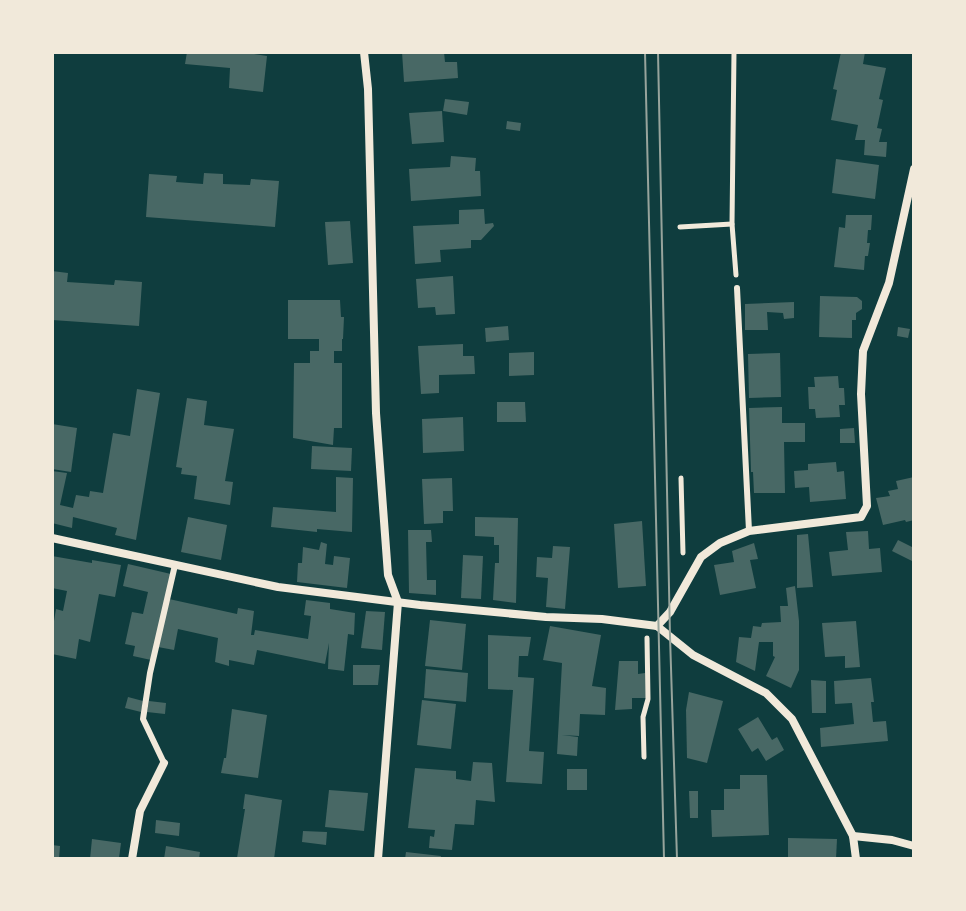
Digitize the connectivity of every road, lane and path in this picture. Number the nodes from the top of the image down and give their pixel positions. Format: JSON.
{"nodes":[{"id":1,"x":364,"y":52,"type":"edge"},
{"id":2,"x":734,"y":52,"type":"edge"},
{"id":3,"x":914,"y":169,"type":"edge"},
{"id":4,"x":732,"y":224,"type":"junction"},
{"id":5,"x":680,"y":227,"type":"dead end"},
{"id":6,"x":737,"y":288,"type":"joint"},
{"id":7,"x":681,"y":478,"type":"dead end"},
{"id":8,"x":749,"y":531,"type":"junction"},
{"id":9,"x":52,"y":538,"type":"edge"},
{"id":10,"x":175,"y":565,"type":"junction"},
{"id":11,"x":692,"y":572,"type":"junction"},
{"id":12,"x":398,"y":602,"type":"junction"},
{"id":13,"x":646,"y":625,"type":"junction"},
{"id":14,"x":657,"y":626,"type":"junction"},
{"id":15,"x":644,"y":757,"type":"dead end"},
{"id":16,"x":164,"y":763,"type":"joint"},
{"id":17,"x":853,"y":836,"type":"junction"},
{"id":18,"x":914,"y":846,"type":"edge"},
{"id":19,"x":132,"y":859,"type":"edge"},
{"id":20,"x":378,"y":859,"type":"edge"},
{"id":21,"x":856,"y":859,"type":"edge"}],
"edges":[{"from":1,"to":12,"type":"street"},
{"from":2,"to":4,"type":"path"},
{"from":3,"to":8,"type":"street"},
{"from":4,"to":5,"type":"path"},
{"from":4,"to":6,"type":"path"},
{"from":6,"to":8,"type":"lane"},
{"from":7,"to":11,"type":"path"},
{"from":8,"to":11,"type":"street"},
{"from":9,"to":10,"type":"street"},
{"from":10,"to":12,"type":"street"},
{"from":10,"to":16,"type":"lane"},
{"from":11,"to":14,"type":"street"},
{"from":12,"to":13,"type":"street"},
{"from":12,"to":20,"type":"street"},
{"from":13,"to":14,"type":"street"},
{"from":13,"to":15,"type":"path"},
{"from":14,"to":17,"type":"street"},
{"from":16,"to":19,"type":"street"},
{"from":17,"to":18,"type":"street"},
{"from":17,"to":21,"type":"street"}]}
